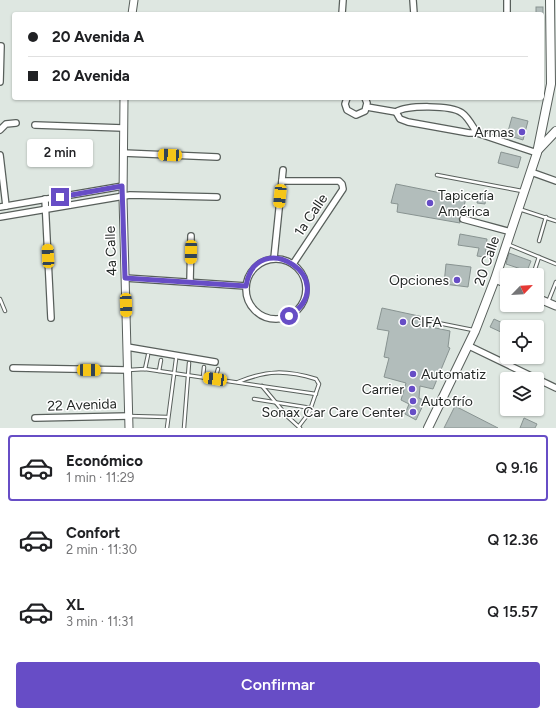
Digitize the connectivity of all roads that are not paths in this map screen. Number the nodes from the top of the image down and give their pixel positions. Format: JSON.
{"nodes":[{"id":1,"x":134,"y":0,"type":"edge"},
{"id":2,"x":343,"y":0,"type":"edge"},
{"id":3,"x":413,"y":0,"type":"edge"},
{"id":4,"x":507,"y":0,"type":"edge"},
{"id":5,"x":550,"y":0,"type":"edge"},
{"id":6,"x":132,"y":12,"type":"edge"},
{"id":7,"x":342,"y":12,"type":"edge"},
{"id":8,"x":414,"y":12,"type":"edge"},
{"id":9,"x":507,"y":12,"type":"edge"},
{"id":10,"x":2,"y":46,"type":"dead end"},
{"id":11,"x":554,"y":47,"type":"edge"},
{"id":12,"x":0,"y":62,"type":"edge"},
{"id":13,"x":552,"y":79,"type":"junction"},
{"id":14,"x":0,"y":80,"type":"edge"},
{"id":15,"x":556,"y":98,"type":"edge"},
{"id":16,"x":124,"y":100,"type":"edge"},
{"id":17,"x":347,"y":100,"type":"edge"},
{"id":18,"x":365,"y":100,"type":"edge"},
{"id":19,"x":367,"y":107,"type":"junction"},
{"id":20,"x":396,"y":112,"type":"junction"},
{"id":21,"x":16,"y":123,"type":"dead end"},
{"id":22,"x":35,"y":125,"type":"dead end"},
{"id":23,"x":123,"y":128,"type":"junction"},
{"id":24,"x":0,"y":130,"type":"edge"},
{"id":25,"x":556,"y":131,"type":"edge"},
{"id":26,"x":477,"y":133,"type":"junction"},
{"id":27,"x":537,"y":152,"type":"junction"},
{"id":28,"x":122,"y":153,"type":"junction"},
{"id":29,"x":0,"y":155,"type":"edge"},
{"id":30,"x":217,"y":157,"type":"dead end"},
{"id":31,"x":283,"y":170,"type":"dead end"},
{"id":32,"x":531,"y":172,"type":"junction"},
{"id":33,"x":437,"y":175,"type":"dead end"},
{"id":34,"x":282,"y":181,"type":"junction"},
{"id":35,"x":556,"y":181,"type":"edge"},
{"id":36,"x":122,"y":186,"type":"junction"},
{"id":37,"x":524,"y":192,"type":"junction"},
{"id":38,"x":123,"y":198,"type":"junction"},
{"id":39,"x":217,"y":198,"type":"dead end"},
{"id":40,"x":45,"y":199,"type":"junction"},
{"id":41,"x":3,"y":206,"type":"edge"},
{"id":42,"x":519,"y":209,"type":"junction"},
{"id":43,"x":46,"y":210,"type":"junction"},
{"id":44,"x":0,"y":217,"type":"edge"},
{"id":45,"x":546,"y":217,"type":"junction"},
{"id":46,"x":464,"y":219,"type":"dead end"},
{"id":47,"x":556,"y":221,"type":"edge"},
{"id":48,"x":511,"y":232,"type":"junction"},
{"id":49,"x":191,"y":236,"type":"dead end"},
{"id":50,"x":539,"y":241,"type":"dead end"},
{"id":51,"x":507,"y":244,"type":"junction"},
{"id":52,"x":539,"y":257,"type":"junction"},
{"id":53,"x":274,"y":258,"type":"junction"},
{"id":54,"x":293,"y":264,"type":"junction"},
{"id":55,"x":556,"y":264,"type":"edge"},
{"id":56,"x":535,"y":268,"type":"edge"},
{"id":57,"x":125,"y":278,"type":"junction"},
{"id":58,"x":495,"y":279,"type":"junction"},
{"id":59,"x":500,"y":281,"type":"edge"},
{"id":60,"x":190,"y":282,"type":"junction"},
{"id":61,"x":556,"y":282,"type":"edge"},
{"id":62,"x":246,"y":286,"type":"junction"},
{"id":63,"x":0,"y":299,"type":"edge"},
{"id":64,"x":544,"y":301,"type":"edge"},
{"id":65,"x":548,"y":303,"type":"junction"},
{"id":66,"x":556,"y":306,"type":"edge"},
{"id":67,"x":5,"y":311,"type":"dead end"},
{"id":68,"x":51,"y":318,"type":"dead end"},
{"id":69,"x":433,"y":322,"type":"dead end"},
{"id":70,"x":475,"y":330,"type":"junction"},
{"id":71,"x":469,"y":346,"type":"junction"},
{"id":72,"x":127,"y":347,"type":"junction"},
{"id":73,"x":148,"y":355,"type":"dead end"},
{"id":74,"x":176,"y":359,"type":"dead end"},
{"id":75,"x":161,"y":360,"type":"dead end"},
{"id":76,"x":215,"y":362,"type":"dead end"},
{"id":77,"x":188,"y":363,"type":"dead end"},
{"id":78,"x":204,"y":367,"type":"dead end"},
{"id":79,"x":13,"y":368,"type":"dead end"},
{"id":80,"x":145,"y":369,"type":"junction"},
{"id":81,"x":218,"y":369,"type":"dead end"},
{"id":82,"x":128,"y":370,"type":"junction"},
{"id":83,"x":159,"y":371,"type":"junction"},
{"id":84,"x":173,"y":373,"type":"junction"},
{"id":85,"x":188,"y":375,"type":"junction"},
{"id":86,"x":203,"y":377,"type":"junction"},
{"id":87,"x":215,"y":379,"type":"junction"},
{"id":88,"x":237,"y":382,"type":"junction"},
{"id":89,"x":262,"y":386,"type":"junction"},
{"id":90,"x":556,"y":388,"type":"edge"},
{"id":91,"x":316,"y":394,"type":"junction"},
{"id":92,"x":254,"y":398,"type":"dead end"},
{"id":93,"x":276,"y":402,"type":"junction"},
{"id":94,"x":311,"y":408,"type":"junction"},
{"id":95,"x":129,"y":416,"type":"junction"},
{"id":96,"x":168,"y":417,"type":"junction"},
{"id":97,"x":35,"y":418,"type":"dead end"},
{"id":98,"x":300,"y":427,"type":"edge"},
{"id":99,"x":129,"y":428,"type":"edge"},
{"id":100,"x":167,"y":428,"type":"edge"},
{"id":101,"x":184,"y":428,"type":"edge"},
{"id":102,"x":428,"y":428,"type":"edge"}],
"edges":[{"from":1,"to":6,"type":"street"},
{"from":2,"to":7,"type":"street"},
{"from":3,"to":8,"type":"street"},
{"from":4,"to":9,"type":"street"},
{"from":5,"to":11,"type":"main road","name":"20 Calle"},
{"from":10,"to":12,"type":"street"},
{"from":11,"to":13,"type":"main road","name":"20 Calle"},
{"from":12,"to":14,"type":"street"},
{"from":13,"to":15,"type":"main road"},
{"from":13,"to":27,"type":"main road","name":"20 Calle"},
{"from":16,"to":23,"type":"street","name":"4a Calle"},
{"from":17,"to":19,"type":"street"},
{"from":18,"to":19,"type":"street"},
{"from":19,"to":20,"type":"street"},
{"from":20,"to":26,"type":"street"},
{"from":20,"to":26,"type":"street"},
{"from":21,"to":24,"type":"street"},
{"from":22,"to":23,"type":"street"},
{"from":23,"to":28,"type":"street","name":"4a Calle"},
{"from":25,"to":27,"type":"main road"},
{"from":26,"to":27,"type":"street"},
{"from":27,"to":32,"type":"main road","name":"20 Calle"},
{"from":28,"to":30,"type":"street"},
{"from":28,"to":36,"type":"street","name":"4a Calle"},
{"from":29,"to":41,"type":"street"},
{"from":31,"to":34,"type":"street"},
{"from":32,"to":35,"type":"street"},
{"from":32,"to":37,"type":"main road","name":"20 Calle"},
{"from":33,"to":37,"type":"lane"},
{"from":34,"to":53,"type":"street"},
{"from":34,"to":54,"type":"street","name":"1a Calle"},
{"from":36,"to":38,"type":"street","name":"4a Calle"},
{"from":36,"to":40,"type":"street"},
{"from":37,"to":42,"type":"main road","name":"20 Calle"},
{"from":38,"to":39,"type":"street"},
{"from":38,"to":43,"type":"street"},
{"from":38,"to":57,"type":"street","name":"4a Calle"},
{"from":40,"to":41,"type":"street"},
{"from":40,"to":43,"type":"street"},
{"from":42,"to":45,"type":"lane"},
{"from":42,"to":48,"type":"main road","name":"20 Calle"},
{"from":43,"to":44,"type":"street"},
{"from":43,"to":68,"type":"street"},
{"from":45,"to":47,"type":"lane"},
{"from":45,"to":50,"type":"lane"},
{"from":46,"to":48,"type":"street"},
{"from":48,"to":51,"type":"main road","name":"20 Calle"},
{"from":49,"to":60,"type":"street"},
{"from":51,"to":52,"type":"lane"},
{"from":51,"to":58,"type":"main road","name":"20 Calle"},
{"from":52,"to":55,"type":"lane"},
{"from":52,"to":56,"type":"lane"},
{"from":53,"to":54,"type":"street"},
{"from":53,"to":62,"type":"street"},
{"from":54,"to":62,"type":"street"},
{"from":57,"to":60,"type":"street"},
{"from":57,"to":72,"type":"street","name":"4a Calle"},
{"from":58,"to":59,"type":"street"},
{"from":58,"to":70,"type":"main road","name":"20 Calle"},
{"from":60,"to":62,"type":"street"},
{"from":61,"to":65,"type":"lane"},
{"from":63,"to":67,"type":"lane"},
{"from":64,"to":65,"type":"street"},
{"from":65,"to":66,"type":"street"},
{"from":69,"to":70,"type":"lane"},
{"from":70,"to":71,"type":"main road","name":"20 Calle"},
{"from":71,"to":90,"type":"street"},
{"from":71,"to":102,"type":"main road","name":"20 Calle"},
{"from":72,"to":76,"type":"street"},
{"from":72,"to":82,"type":"street","name":"4a Calle"},
{"from":73,"to":80,"type":"lane"},
{"from":74,"to":84,"type":"lane"},
{"from":75,"to":83,"type":"lane"},
{"from":77,"to":85,"type":"lane"},
{"from":78,"to":86,"type":"lane"},
{"from":79,"to":82,"type":"street"},
{"from":80,"to":82,"type":"lane"},
{"from":80,"to":83,"type":"lane"},
{"from":81,"to":87,"type":"lane"},
{"from":82,"to":95,"type":"street","name":"4a Calle"},
{"from":83,"to":84,"type":"lane"},
{"from":84,"to":85,"type":"lane"},
{"from":84,"to":96,"type":"lane"},
{"from":85,"to":86,"type":"lane"},
{"from":85,"to":101,"type":"lane"},
{"from":86,"to":87,"type":"lane"},
{"from":87,"to":88,"type":"lane"},
{"from":88,"to":89,"type":"lane"},
{"from":88,"to":91,"type":"lane"},
{"from":89,"to":91,"type":"lane"},
{"from":89,"to":93,"type":"lane"},
{"from":91,"to":94,"type":"lane"},
{"from":92,"to":93,"type":"lane"},
{"from":93,"to":94,"type":"lane"},
{"from":93,"to":98,"type":"lane"},
{"from":94,"to":98,"type":"lane"},
{"from":95,"to":96,"type":"lane"},
{"from":95,"to":97,"type":"street","name":"22 Avenida"},
{"from":95,"to":99,"type":"street","name":"4a Calle"},
{"from":96,"to":100,"type":"lane"}]}
